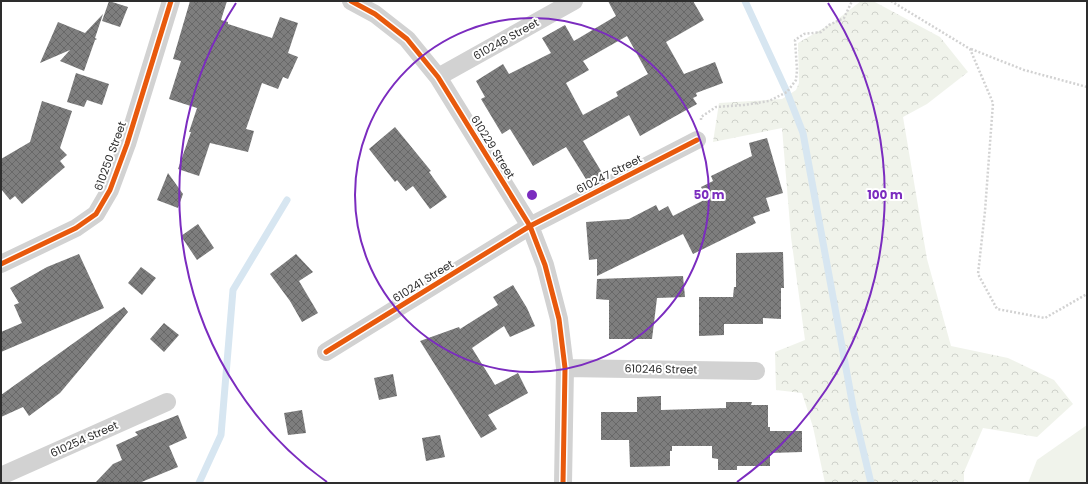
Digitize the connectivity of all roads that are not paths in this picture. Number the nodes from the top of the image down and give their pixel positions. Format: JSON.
{"nodes":[{"id":1,"x":171,"y":1,"type":"edge"},
{"id":2,"x":351,"y":1,"type":"edge"},
{"id":3,"x":574,"y":1,"type":"edge"},
{"id":4,"x":438,"y":78,"type":"junction"},
{"id":5,"x":697,"y":140,"type":"road end"},
{"id":6,"x":530,"y":226,"type":"junction"},
{"id":7,"x":1,"y":264,"type":"edge"},
{"id":8,"x":326,"y":352,"type":"dead end"},
{"id":9,"x":565,"y":368,"type":"junction"},
{"id":10,"x":756,"y":371,"type":"dead end"},
{"id":11,"x":167,"y":402,"type":"dead end"},
{"id":12,"x":1,"y":476,"type":"edge"},
{"id":13,"x":563,"y":483,"type":"edge"}],
"edges":[{"from":1,"to":7,"type":"street","name":"610250 Street"},
{"from":2,"to":4,"type":"street","name":"610229 Street"},
{"from":3,"to":4,"type":"street","name":"610248 Street"},
{"from":4,"to":6,"type":"street","name":"610229 Street"},
{"from":5,"to":6,"type":"street","name":"610247 Street"},
{"from":6,"to":8,"type":"street","name":"610241 Street"},
{"from":6,"to":9,"type":"street","name":"610229 Street"},
{"from":9,"to":10,"type":"street","name":"610246 Street"},
{"from":9,"to":13,"type":"street","name":"610229 Street"},
{"from":11,"to":12,"type":"street","name":"610254 Street"}]}
